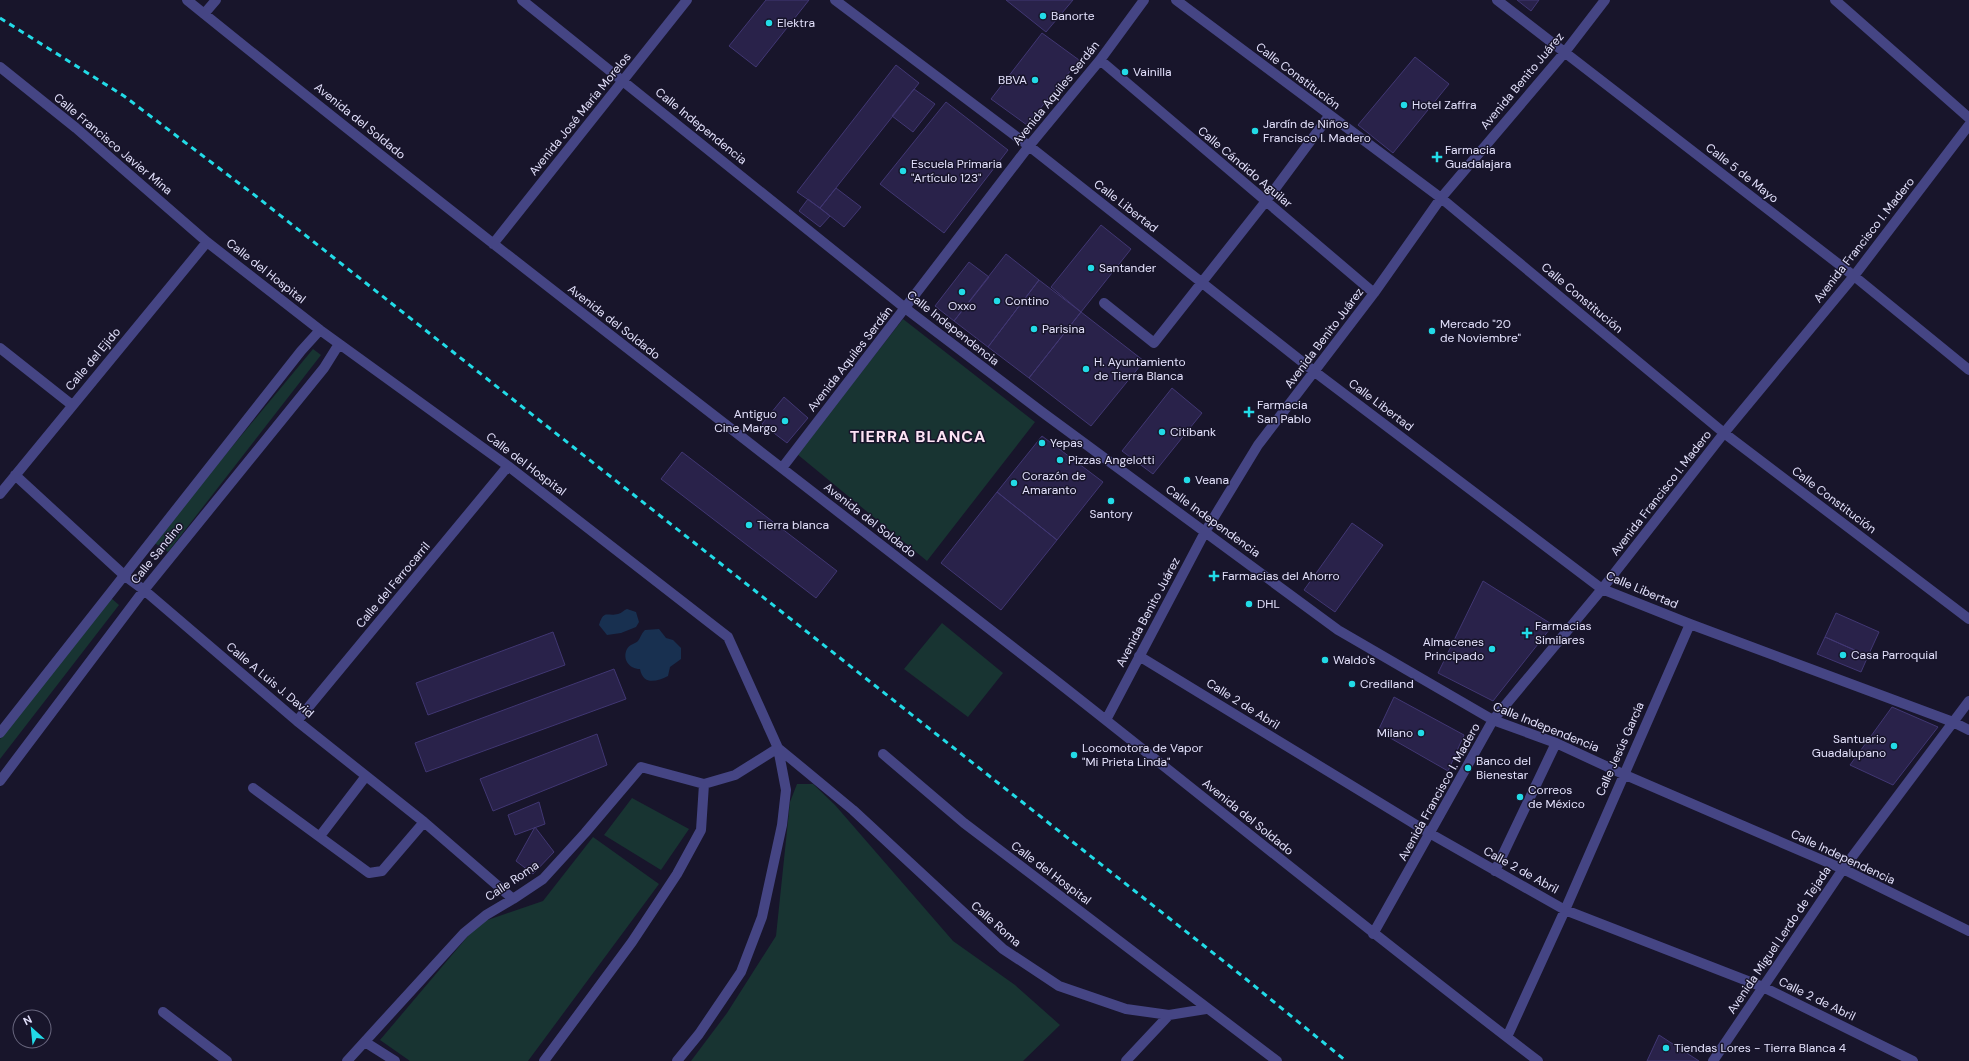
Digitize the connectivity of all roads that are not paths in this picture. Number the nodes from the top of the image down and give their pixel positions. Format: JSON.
{"nodes":[{"id":1,"x":187,"y":0,"type":"edge"},
{"id":2,"x":216,"y":0,"type":"edge"},
{"id":3,"x":522,"y":0,"type":"edge"},
{"id":4,"x":687,"y":0,"type":"edge"},
{"id":5,"x":834,"y":0,"type":"edge"},
{"id":6,"x":1144,"y":0,"type":"edge"},
{"id":7,"x":1176,"y":0,"type":"edge"},
{"id":8,"x":1497,"y":0,"type":"edge"},
{"id":9,"x":1605,"y":0,"type":"edge"},
{"id":10,"x":1835,"y":0,"type":"edge"},
{"id":11,"x":204,"y":14,"type":"junction"},
{"id":12,"x":1565,"y":52,"type":"junction"},
{"id":13,"x":1100,"y":60,"type":"junction"},
{"id":14,"x":0,"y":67,"type":"edge"},
{"id":15,"x":624,"y":80,"type":"junction"},
{"id":16,"x":1329,"y":116,"type":"junction"},
{"id":17,"x":1969,"y":118,"type":"edge"},
{"id":18,"x":1969,"y":125,"type":"edge"},
{"id":19,"x":1030,"y":146,"type":"junction"},
{"id":20,"x":1441,"y":198,"type":"junction"},
{"id":21,"x":1266,"y":201,"type":"junction"},
{"id":22,"x":207,"y":242,"type":"junction"},
{"id":23,"x":493,"y":244,"type":"junction"},
{"id":24,"x":1854,"y":276,"type":"junction"},
{"id":25,"x":1202,"y":283,"type":"junction"},
{"id":26,"x":1374,"y":293,"type":"junction"},
{"id":27,"x":1104,"y":303,"type":"dead end"},
{"id":28,"x":905,"y":308,"type":"junction"},
{"id":29,"x":320,"y":330,"type":"junction"},
{"id":30,"x":339,"y":344,"type":"junction"},
{"id":31,"x":0,"y":348,"type":"edge"},
{"id":32,"x":1969,"y":370,"type":"edge"},
{"id":33,"x":1315,"y":372,"type":"junction"},
{"id":34,"x":72,"y":405,"type":"junction"},
{"id":35,"x":1724,"y":433,"type":"junction"},
{"id":36,"x":508,"y":466,"type":"junction"},
{"id":37,"x":782,"y":468,"type":"junction"},
{"id":38,"x":15,"y":475,"type":"junction"},
{"id":39,"x":0,"y":494,"type":"edge"},
{"id":40,"x":1205,"y":532,"type":"junction"},
{"id":41,"x":125,"y":576,"type":"junction"},
{"id":42,"x":1602,"y":589,"type":"junction"},
{"id":43,"x":144,"y":590,"type":"junction"},
{"id":44,"x":1969,"y":619,"type":"edge"},
{"id":45,"x":1690,"y":624,"type":"junction"},
{"id":46,"x":1139,"y":656,"type":"junction"},
{"id":47,"x":1969,"y":701,"type":"edge"},
{"id":48,"x":1106,"y":720,"type":"junction"},
{"id":49,"x":1493,"y":720,"type":"junction"},
{"id":50,"x":297,"y":721,"type":"junction"},
{"id":51,"x":1953,"y":722,"type":"junction"},
{"id":52,"x":1969,"y":730,"type":"edge"},
{"id":53,"x":0,"y":733,"type":"edge"},
{"id":54,"x":1556,"y":743,"type":"junction"},
{"id":55,"x":778,"y":748,"type":"junction"},
{"id":56,"x":884,"y":754,"type":"dead end"},
{"id":57,"x":1623,"y":774,"type":"junction"},
{"id":58,"x":366,"y":776,"type":"junction"},
{"id":59,"x":0,"y":781,"type":"edge"},
{"id":60,"x":704,"y":784,"type":"junction"},
{"id":61,"x":253,"y":788,"type":"dead end"},
{"id":62,"x":424,"y":822,"type":"junction"},
{"id":63,"x":1431,"y":834,"type":"junction"},
{"id":64,"x":320,"y":836,"type":"junction"},
{"id":65,"x":1843,"y":870,"type":"junction"},
{"id":66,"x":1495,"y":871,"type":"junction"},
{"id":67,"x":513,"y":899,"type":"junction"},
{"id":68,"x":1565,"y":910,"type":"junction"},
{"id":69,"x":1969,"y":931,"type":"edge"},
{"id":70,"x":1373,"y":934,"type":"junction"},
{"id":71,"x":1763,"y":987,"type":"junction"},
{"id":72,"x":1206,"y":1009,"type":"junction"},
{"id":73,"x":163,"y":1012,"type":"dead end"},
{"id":74,"x":1168,"y":1015,"type":"junction"},
{"id":75,"x":1506,"y":1037,"type":"junction"},
{"id":76,"x":365,"y":1042,"type":"junction"},
{"id":77,"x":227,"y":1061,"type":"edge"},
{"id":78,"x":347,"y":1061,"type":"edge"},
{"id":79,"x":395,"y":1061,"type":"edge"},
{"id":80,"x":544,"y":1061,"type":"edge"},
{"id":81,"x":677,"y":1061,"type":"edge"},
{"id":82,"x":1126,"y":1061,"type":"edge"},
{"id":83,"x":1277,"y":1061,"type":"edge"},
{"id":84,"x":1538,"y":1061,"type":"edge"},
{"id":85,"x":1713,"y":1061,"type":"edge"},
{"id":86,"x":1913,"y":1061,"type":"edge"}],
"edges":[{"from":1,"to":11,"type":"street","name":"Avenida del Soldado"},
{"from":2,"to":11,"type":"street"},
{"from":3,"to":15,"type":"street","name":"Calle Independencia"},
{"from":4,"to":15,"type":"street","name":"Avenida José María Morelos"},
{"from":5,"to":19,"type":"street","name":"Calle Libertad"},
{"from":6,"to":13,"type":"street","name":"Avenida Aquiles Serdán"},
{"from":7,"to":16,"type":"street","name":"Calle Constitución"},
{"from":8,"to":12,"type":"street","name":"Calle 5 de Mayo"},
{"from":9,"to":12,"type":"street","name":"Avenida Benito Juárez"},
{"from":10,"to":17,"type":"street"},
{"from":11,"to":23,"type":"street","name":"Avenida del Soldado"},
{"from":12,"to":20,"type":"street","name":"Avenida Benito Juárez"},
{"from":12,"to":24,"type":"street","name":"Calle 5 de Mayo"},
{"from":13,"to":19,"type":"street","name":"Avenida Aquiles Serdán"},
{"from":13,"to":21,"type":"street","name":"Calle Cándido Aguilar"},
{"from":14,"to":22,"type":"street","name":"Calle Francisco Javier Mina"},
{"from":15,"to":23,"type":"street","name":"Avenida José María Morelos"},
{"from":15,"to":28,"type":"street","name":"Calle Independencia"},
{"from":16,"to":20,"type":"street","name":"Calle Constitución"},
{"from":16,"to":21,"type":"street"},
{"from":18,"to":24,"type":"street","name":"Avenida Francisco I. Madero"},
{"from":19,"to":25,"type":"street","name":"Calle Libertad"},
{"from":19,"to":28,"type":"street","name":"Avenida Aquiles Serdán"},
{"from":20,"to":26,"type":"street","name":"Avenida Benito Juárez"},
{"from":20,"to":35,"type":"street","name":"Calle Constitución"},
{"from":21,"to":25,"type":"street"},
{"from":21,"to":26,"type":"street","name":"Calle Cándido Aguilar"},
{"from":22,"to":29,"type":"street","name":"Calle del Hospital"},
{"from":22,"to":34,"type":"street","name":"Calle del Ejido"},
{"from":23,"to":37,"type":"street","name":"Avenida del Soldado"},
{"from":24,"to":32,"type":"street","name":"Calle 5 de Mayo"},
{"from":24,"to":35,"type":"street","name":"Avenida Francisco I. Madero"},
{"from":25,"to":27,"type":"street"},
{"from":25,"to":33,"type":"street","name":"Calle Libertad"},
{"from":26,"to":33,"type":"street","name":"Avenida Benito Juárez"},
{"from":28,"to":37,"type":"street","name":"Avenida Aquiles Serdán"},
{"from":28,"to":40,"type":"street","name":"Calle Independencia"},
{"from":29,"to":30,"type":"street","name":"Calle del Hospital"},
{"from":29,"to":41,"type":"street","name":"Calle Sandino"},
{"from":30,"to":36,"type":"street","name":"Calle del Hospital"},
{"from":30,"to":43,"type":"street","name":"Calle Sandino"},
{"from":31,"to":34,"type":"street"},
{"from":33,"to":40,"type":"street","name":"Avenida Benito Juárez"},
{"from":33,"to":42,"type":"street","name":"Calle Libertad"},
{"from":34,"to":38,"type":"street","name":"Calle del Ejido"},
{"from":35,"to":42,"type":"street","name":"Avenida Francisco I. Madero"},
{"from":35,"to":44,"type":"street","name":"Calle Constitución"},
{"from":36,"to":50,"type":"street","name":"Calle del Ferrocarril"},
{"from":36,"to":55,"type":"street","name":"Calle del Hospital"},
{"from":37,"to":48,"type":"street","name":"Avenida del Soldado"},
{"from":38,"to":39,"type":"street","name":"Calle del Ejido"},
{"from":38,"to":41,"type":"street","name":"Calle A Luis J. David"},
{"from":40,"to":46,"type":"street","name":"Avenida Benito Juárez"},
{"from":40,"to":49,"type":"street","name":"Calle Independencia"},
{"from":41,"to":43,"type":"street","name":"Calle A Luis J. David"},
{"from":41,"to":53,"type":"street","name":"Calle Sandino"},
{"from":42,"to":45,"type":"street","name":"Calle Libertad"},
{"from":42,"to":49,"type":"street","name":"Avenida Francisco I. Madero"},
{"from":43,"to":50,"type":"street","name":"Calle A Luis J. David"},
{"from":43,"to":59,"type":"street","name":"Calle Sandino"},
{"from":45,"to":51,"type":"street","name":"Calle Libertad"},
{"from":45,"to":57,"type":"street","name":"Calle Jesús García"},
{"from":46,"to":48,"type":"street","name":"Avenida Benito Juárez"},
{"from":46,"to":63,"type":"street","name":"Calle 2 de Abril"},
{"from":47,"to":51,"type":"street","name":"Avenida Miguel Lerdo de Tejada"},
{"from":48,"to":70,"type":"street","name":"Avenida del Soldado"},
{"from":49,"to":54,"type":"street","name":"Calle Independencia"},
{"from":49,"to":63,"type":"street","name":"Avenida Francisco I. Madero"},
{"from":50,"to":58,"type":"street","name":"Calle A Luis J. David"},
{"from":51,"to":52,"type":"street","name":"Calle Libertad"},
{"from":51,"to":65,"type":"street","name":"Avenida Miguel Lerdo de Tejada"},
{"from":54,"to":57,"type":"street","name":"Calle Independencia"},
{"from":54,"to":66,"type":"street"},
{"from":55,"to":60,"type":"street"},
{"from":55,"to":74,"type":"street","name":"Calle Roma"},
{"from":55,"to":81,"type":"street"},
{"from":56,"to":72,"type":"street","name":"Calle del Hospital"},
{"from":57,"to":65,"type":"street","name":"Calle Independencia"},
{"from":57,"to":68,"type":"street","name":"Calle Jesús García"},
{"from":58,"to":62,"type":"street","name":"Calle A Luis J. David"},
{"from":58,"to":64,"type":"street"},
{"from":60,"to":67,"type":"street","name":"Calle Roma"},
{"from":60,"to":80,"type":"street"},
{"from":61,"to":64,"type":"street"},
{"from":62,"to":64,"type":"street"},
{"from":62,"to":67,"type":"street","name":"Calle A Luis J. David"},
{"from":63,"to":66,"type":"street","name":"Calle 2 de Abril"},
{"from":63,"to":70,"type":"street","name":"Avenida Francisco I. Madero"},
{"from":65,"to":69,"type":"street","name":"Calle Independencia"},
{"from":65,"to":71,"type":"street","name":"Avenida Miguel Lerdo de Tejada"},
{"from":66,"to":68,"type":"street","name":"Calle 2 de Abril"},
{"from":67,"to":76,"type":"street","name":"Calle Roma"},
{"from":68,"to":71,"type":"street","name":"Calle 2 de Abril"},
{"from":68,"to":75,"type":"street","name":"Calle Jesús García"},
{"from":70,"to":75,"type":"street","name":"Avenida del Soldado"},
{"from":71,"to":85,"type":"street","name":"Avenida Miguel Lerdo de Tejada"},
{"from":71,"to":86,"type":"street","name":"Calle 2 de Abril"},
{"from":72,"to":74,"type":"street","name":"Calle Roma"},
{"from":72,"to":83,"type":"street"},
{"from":73,"to":77,"type":"street"},
{"from":74,"to":82,"type":"street"},
{"from":75,"to":84,"type":"street","name":"Avenida del Soldado"},
{"from":76,"to":78,"type":"street","name":"Calle Roma"},
{"from":76,"to":79,"type":"street"}]}
